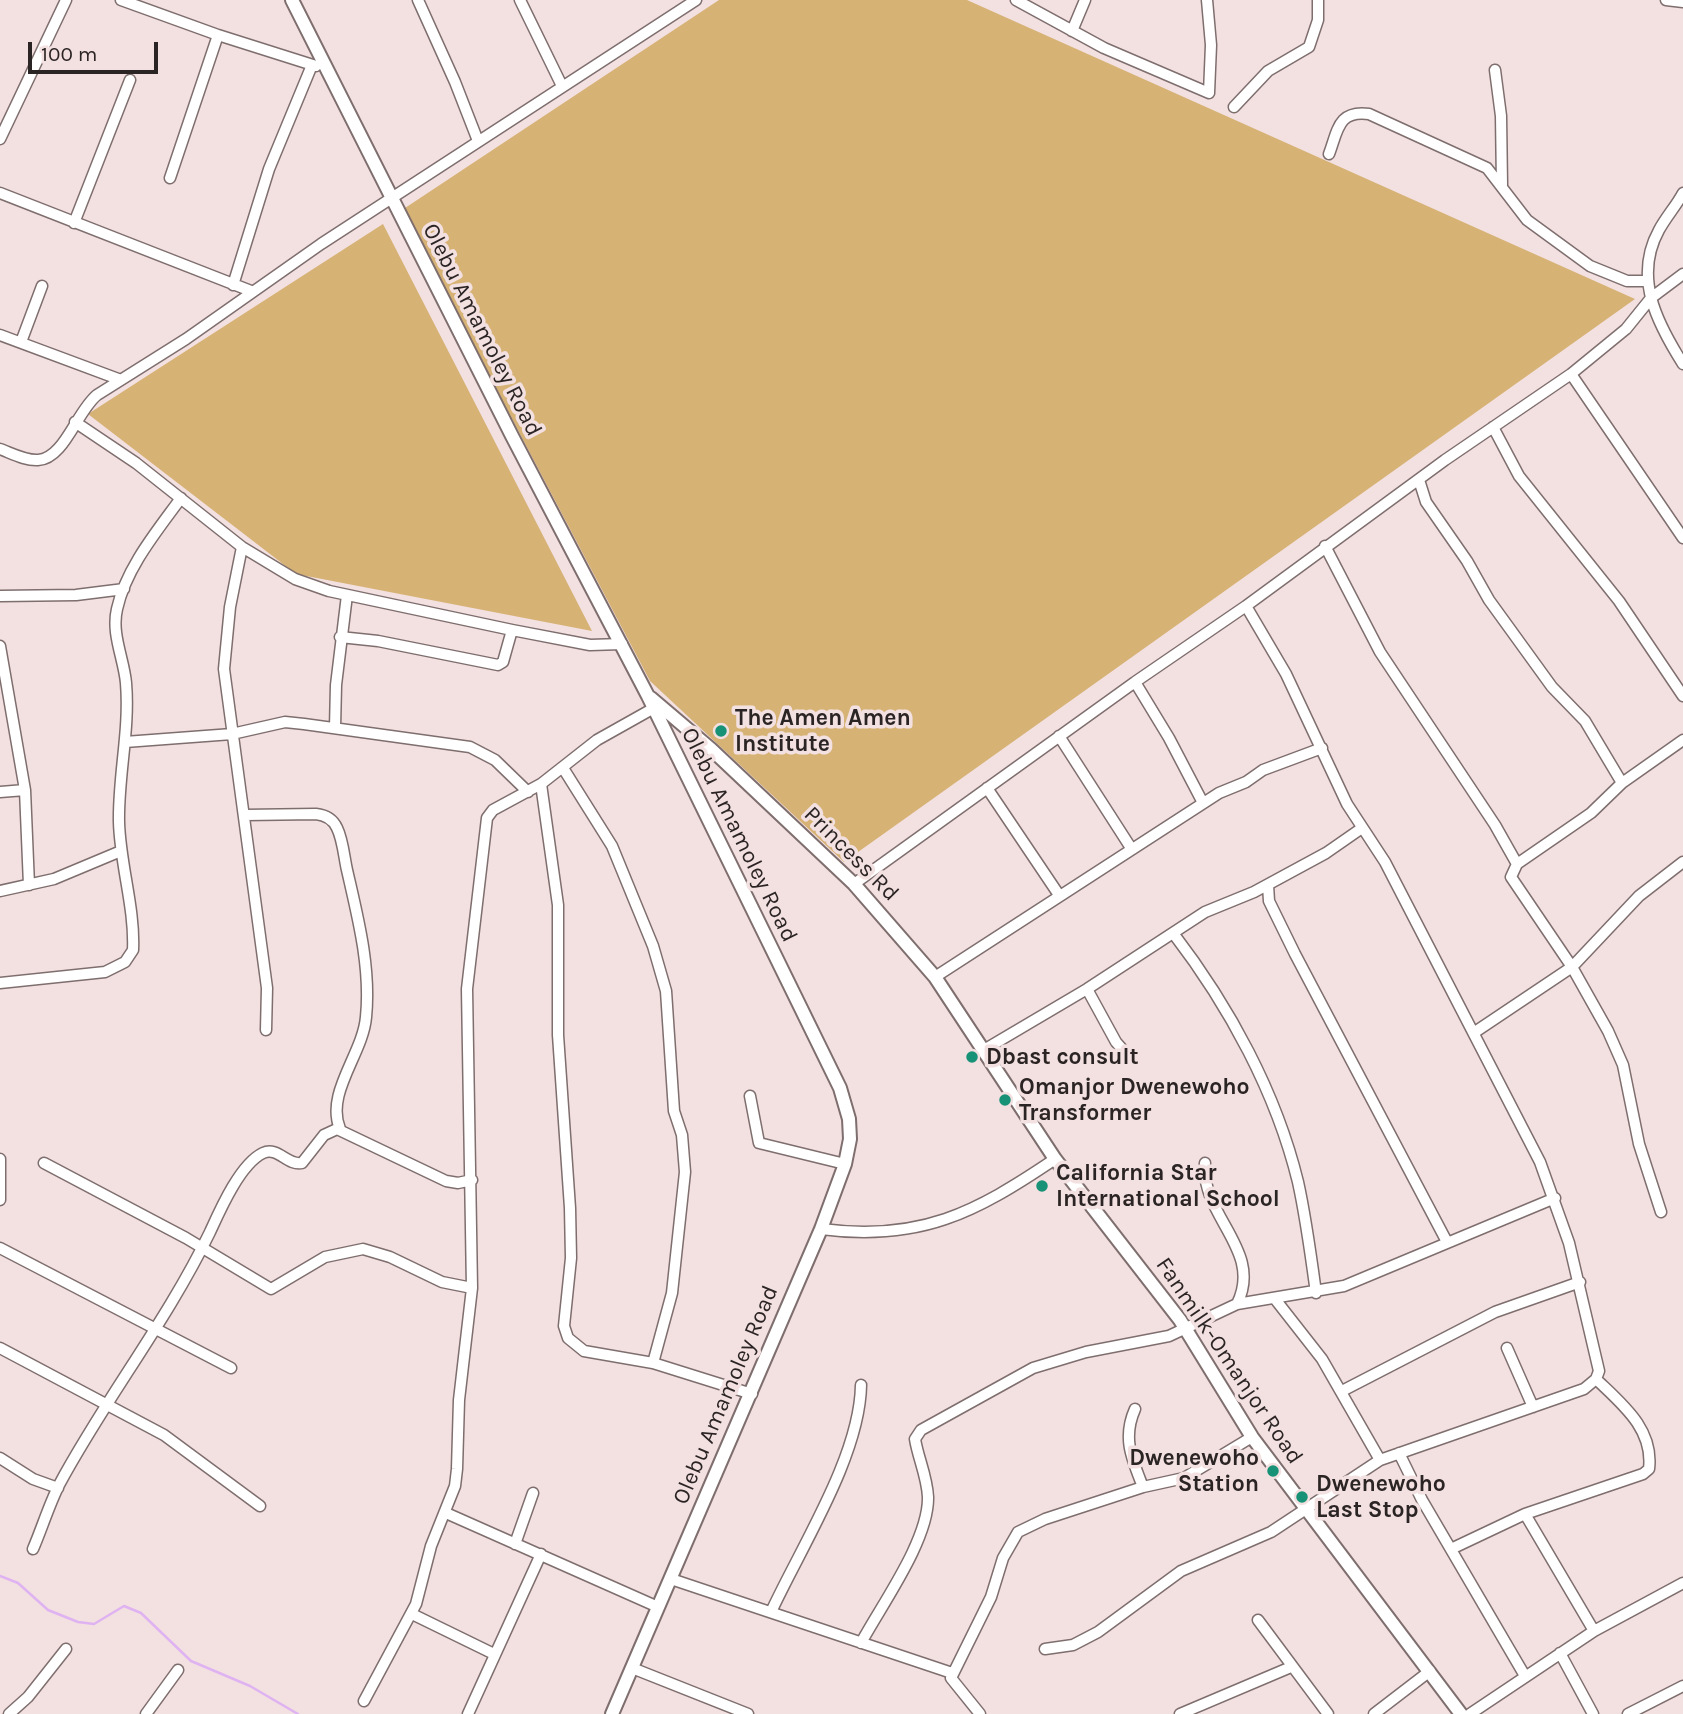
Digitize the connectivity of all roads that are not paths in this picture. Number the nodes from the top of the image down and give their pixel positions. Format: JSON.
{"nodes":[{"id":1,"x":66,"y":0,"type":"edge"},
{"id":2,"x":121,"y":0,"type":"edge"},
{"id":3,"x":292,"y":0,"type":"edge"},
{"id":4,"x":418,"y":0,"type":"edge"},
{"id":5,"x":520,"y":0,"type":"edge"},
{"id":6,"x":696,"y":0,"type":"edge"},
{"id":7,"x":1016,"y":0,"type":"edge"},
{"id":8,"x":1085,"y":0,"type":"edge"},
{"id":9,"x":1207,"y":0,"type":"edge"},
{"id":10,"x":1318,"y":0,"type":"edge"},
{"id":11,"x":1666,"y":0,"type":"edge"},
{"id":12,"x":1683,"y":2,"type":"edge"},
{"id":13,"x":1072,"y":31,"type":"junction"},
{"id":14,"x":218,"y":35,"type":"junction"},
{"id":15,"x":312,"y":65,"type":"junction"},
{"id":16,"x":327,"y":70,"type":"junction"},
{"id":17,"x":1495,"y":70,"type":"dead end"},
{"id":18,"x":130,"y":80,"type":"dead end"},
{"id":19,"x":562,"y":86,"type":"junction"},
{"id":20,"x":1234,"y":107,"type":"dead end"},
{"id":21,"x":0,"y":139,"type":"edge"},
{"id":22,"x":478,"y":141,"type":"junction"},
{"id":23,"x":1329,"y":154,"type":"dead end"},
{"id":24,"x":170,"y":178,"type":"dead end"},
{"id":25,"x":1502,"y":189,"type":"junction"},
{"id":26,"x":0,"y":193,"type":"edge"},
{"id":27,"x":1683,"y":193,"type":"edge"},
{"id":28,"x":391,"y":200,"type":"junction"},
{"id":29,"x":74,"y":223,"type":"junction"},
{"id":30,"x":1683,"y":274,"type":"edge"},
{"id":31,"x":1646,"y":281,"type":"junction"},
{"id":32,"x":233,"y":285,"type":"junction"},
{"id":33,"x":42,"y":286,"type":"dead end"},
{"id":34,"x":251,"y":291,"type":"junction"},
{"id":35,"x":1651,"y":298,"type":"junction"},
{"id":36,"x":0,"y":335,"type":"edge"},
{"id":37,"x":21,"y":342,"type":"junction"},
{"id":38,"x":1683,"y":364,"type":"edge"},
{"id":39,"x":1571,"y":374,"type":"junction"},
{"id":40,"x":121,"y":380,"type":"junction"},
{"id":41,"x":75,"y":422,"type":"junction"},
{"id":42,"x":1493,"y":426,"type":"junction"},
{"id":43,"x":0,"y":449,"type":"edge"},
{"id":44,"x":1419,"y":480,"type":"junction"},
{"id":45,"x":181,"y":499,"type":"junction"},
{"id":46,"x":1683,"y":538,"type":"edge"},
{"id":47,"x":1325,"y":546,"type":"junction"},
{"id":48,"x":242,"y":547,"type":"junction"},
{"id":49,"x":124,"y":589,"type":"junction"},
{"id":50,"x":347,"y":594,"type":"junction"},
{"id":51,"x":0,"y":596,"type":"edge"},
{"id":52,"x":1246,"y":606,"type":"junction"},
{"id":53,"x":512,"y":630,"type":"junction"},
{"id":54,"x":340,"y":637,"type":"junction"},
{"id":55,"x":622,"y":644,"type":"junction"},
{"id":56,"x":0,"y":646,"type":"edge"},
{"id":57,"x":1135,"y":682,"type":"junction"},
{"id":58,"x":648,"y":696,"type":"junction"},
{"id":59,"x":1683,"y":696,"type":"edge"},
{"id":60,"x":654,"y":708,"type":"junction"},
{"id":61,"x":335,"y":728,"type":"junction"},
{"id":62,"x":232,"y":734,"type":"junction"},
{"id":63,"x":1059,"y":736,"type":"junction"},
{"id":64,"x":1683,"y":740,"type":"edge"},
{"id":65,"x":125,"y":742,"type":"junction"},
{"id":66,"x":1322,"y":748,"type":"junction"},
{"id":67,"x":563,"y":768,"type":"junction"},
{"id":68,"x":1622,"y":783,"type":"junction"},
{"id":69,"x":541,"y":784,"type":"junction"},
{"id":70,"x":987,"y":788,"type":"junction"},
{"id":71,"x":25,"y":790,"type":"junction"},
{"id":72,"x":0,"y":792,"type":"edge"},
{"id":73,"x":528,"y":792,"type":"junction"},
{"id":74,"x":1203,"y":803,"type":"junction"},
{"id":75,"x":245,"y":815,"type":"junction"},
{"id":76,"x":1362,"y":828,"type":"junction"},
{"id":77,"x":1131,"y":848,"type":"junction"},
{"id":78,"x":121,"y":851,"type":"junction"},
{"id":79,"x":1683,"y":862,"type":"edge"},
{"id":80,"x":1517,"y":864,"type":"junction"},
{"id":81,"x":854,"y":884,"type":"junction"},
{"id":82,"x":29,"y":885,"type":"junction"},
{"id":83,"x":1268,"y":885,"type":"junction"},
{"id":84,"x":0,"y":891,"type":"edge"},
{"id":85,"x":1059,"y":895,"type":"junction"},
{"id":86,"x":1173,"y":933,"type":"junction"},
{"id":87,"x":1572,"y":967,"type":"junction"},
{"id":88,"x":935,"y":977,"type":"junction"},
{"id":89,"x":0,"y":983,"type":"edge"},
{"id":90,"x":1087,"y":989,"type":"junction"},
{"id":91,"x":266,"y":1030,"type":"dead end"},
{"id":92,"x":1475,"y":1032,"type":"junction"},
{"id":93,"x":982,"y":1051,"type":"junction"},
{"id":94,"x":1130,"y":1058,"type":"dead end"},
{"id":95,"x":750,"y":1096,"type":"dead end"},
{"id":96,"x":340,"y":1129,"type":"junction"},
{"id":97,"x":0,"y":1159,"type":"edge"},
{"id":98,"x":1055,"y":1159,"type":"junction"},
{"id":99,"x":44,"y":1163,"type":"dead end"},
{"id":100,"x":1205,"y":1163,"type":"dead end"},
{"id":101,"x":845,"y":1164,"type":"junction"},
{"id":102,"x":472,"y":1180,"type":"junction"},
{"id":103,"x":1555,"y":1198,"type":"junction"},
{"id":104,"x":0,"y":1200,"type":"edge"},
{"id":105,"x":1661,"y":1212,"type":"dead end"},
{"id":106,"x":821,"y":1229,"type":"junction"},
{"id":107,"x":1447,"y":1242,"type":"junction"},
{"id":108,"x":0,"y":1248,"type":"edge"},
{"id":109,"x":202,"y":1248,"type":"junction"},
{"id":110,"x":1580,"y":1282,"type":"junction"},
{"id":111,"x":472,"y":1288,"type":"junction"},
{"id":112,"x":1316,"y":1293,"type":"junction"},
{"id":113,"x":1275,"y":1299,"type":"junction"},
{"id":114,"x":1237,"y":1304,"type":"junction"},
{"id":115,"x":154,"y":1329,"type":"junction"},
{"id":116,"x":1185,"y":1330,"type":"junction"},
{"id":117,"x":0,"y":1348,"type":"edge"},
{"id":118,"x":1507,"y":1348,"type":"dead end"},
{"id":119,"x":653,"y":1363,"type":"junction"},
{"id":120,"x":231,"y":1368,"type":"dead end"},
{"id":121,"x":1596,"y":1379,"type":"junction"},
{"id":122,"x":861,"y":1385,"type":"dead end"},
{"id":123,"x":1342,"y":1391,"type":"junction"},
{"id":124,"x":751,"y":1394,"type":"junction"},
{"id":125,"x":110,"y":1404,"type":"junction"},
{"id":126,"x":1533,"y":1407,"type":"junction"},
{"id":127,"x":1135,"y":1409,"type":"dead end"},
{"id":128,"x":1252,"y":1437,"type":"junction"},
{"id":129,"x":1399,"y":1453,"type":"junction"},
{"id":130,"x":0,"y":1458,"type":"edge"},
{"id":131,"x":1380,"y":1460,"type":"junction"},
{"id":132,"x":1143,"y":1487,"type":"junction"},
{"id":133,"x":58,"y":1488,"type":"junction"},
{"id":134,"x":533,"y":1493,"type":"dead end"},
{"id":135,"x":260,"y":1506,"type":"dead end"},
{"id":136,"x":1305,"y":1510,"type":"junction"},
{"id":137,"x":446,"y":1513,"type":"junction"},
{"id":138,"x":1525,"y":1514,"type":"junction"},
{"id":139,"x":515,"y":1544,"type":"junction"},
{"id":140,"x":33,"y":1549,"type":"dead end"},
{"id":141,"x":1451,"y":1549,"type":"junction"},
{"id":142,"x":541,"y":1555,"type":"junction"},
{"id":143,"x":671,"y":1579,"type":"junction"},
{"id":144,"x":1683,"y":1583,"type":"edge"},
{"id":145,"x":659,"y":1606,"type":"junction"},
{"id":146,"x":771,"y":1612,"type":"junction"},
{"id":147,"x":412,"y":1615,"type":"junction"},
{"id":148,"x":1258,"y":1620,"type":"dead end"},
{"id":149,"x":1594,"y":1631,"type":"junction"},
{"id":150,"x":861,"y":1643,"type":"junction"},
{"id":151,"x":66,"y":1649,"type":"dead end"},
{"id":152,"x":1045,"y":1649,"type":"dead end"},
{"id":153,"x":1560,"y":1653,"type":"junction"},
{"id":154,"x":494,"y":1654,"type":"junction"},
{"id":155,"x":1291,"y":1667,"type":"junction"},
{"id":156,"x":632,"y":1668,"type":"junction"},
{"id":157,"x":178,"y":1670,"type":"dead end"},
{"id":158,"x":1430,"y":1671,"type":"junction"},
{"id":159,"x":952,"y":1673,"type":"junction"},
{"id":160,"x":1525,"y":1676,"type":"junction"},
{"id":161,"x":1683,"y":1686,"type":"edge"},
{"id":162,"x":364,"y":1701,"type":"dead end"},
{"id":163,"x":1195,"y":1712,"type":"edge"},
{"id":164,"x":9,"y":1714,"type":"edge"},
{"id":165,"x":146,"y":1714,"type":"edge"},
{"id":166,"x":468,"y":1714,"type":"edge"},
{"id":167,"x":612,"y":1714,"type":"edge"},
{"id":168,"x":748,"y":1714,"type":"edge"},
{"id":169,"x":980,"y":1714,"type":"edge"},
{"id":170,"x":1180,"y":1714,"type":"edge"},
{"id":171,"x":1328,"y":1714,"type":"edge"},
{"id":172,"x":1374,"y":1714,"type":"edge"},
{"id":173,"x":1461,"y":1714,"type":"edge"},
{"id":174,"x":1470,"y":1714,"type":"edge"},
{"id":175,"x":1593,"y":1714,"type":"edge"},
{"id":176,"x":1628,"y":1714,"type":"edge"}],
"edges":[{"from":1,"to":21,"type":"street"},
{"from":2,"to":14,"type":"street"},
{"from":3,"to":16,"type":"street","name":"Olebu Amamoley Road"},
{"from":4,"to":22,"type":"street"},
{"from":5,"to":19,"type":"street"},
{"from":6,"to":19,"type":"street"},
{"from":7,"to":13,"type":"street"},
{"from":8,"to":13,"type":"street"},
{"from":9,"to":13,"type":"street"},
{"from":10,"to":20,"type":"street"},
{"from":11,"to":12,"type":"street"},
{"from":14,"to":15,"type":"street"},
{"from":14,"to":24,"type":"street"},
{"from":15,"to":16,"type":"street"},
{"from":15,"to":32,"type":"street"},
{"from":16,"to":28,"type":"street","name":"Olebu Amamoley Road"},
{"from":17,"to":25,"type":"street"},
{"from":18,"to":29,"type":"street"},
{"from":19,"to":22,"type":"street"},
{"from":22,"to":28,"type":"street"},
{"from":23,"to":25,"type":"street"},
{"from":25,"to":31,"type":"street"},
{"from":26,"to":29,"type":"street"},
{"from":27,"to":31,"type":"street"},
{"from":28,"to":34,"type":"street"},
{"from":28,"to":55,"type":"street","name":"Olebu Amamoley Road"},
{"from":29,"to":32,"type":"street"},
{"from":30,"to":35,"type":"street"},
{"from":31,"to":35,"type":"street"},
{"from":32,"to":34,"type":"street"},
{"from":33,"to":37,"type":"street"},
{"from":34,"to":40,"type":"street"},
{"from":35,"to":38,"type":"street"},
{"from":35,"to":39,"type":"street"},
{"from":36,"to":37,"type":"street"},
{"from":37,"to":40,"type":"street"},
{"from":39,"to":42,"type":"street"},
{"from":39,"to":46,"type":"street"},
{"from":40,"to":41,"type":"street"},
{"from":41,"to":43,"type":"street"},
{"from":41,"to":45,"type":"street"},
{"from":42,"to":44,"type":"street"},
{"from":42,"to":59,"type":"street"},
{"from":44,"to":47,"type":"street"},
{"from":44,"to":68,"type":"street"},
{"from":45,"to":48,"type":"street"},
{"from":45,"to":49,"type":"street"},
{"from":47,"to":52,"type":"street"},
{"from":47,"to":80,"type":"street"},
{"from":48,"to":50,"type":"street"},
{"from":48,"to":62,"type":"street"},
{"from":49,"to":51,"type":"street"},
{"from":49,"to":65,"type":"street"},
{"from":50,"to":53,"type":"street"},
{"from":50,"to":54,"type":"street"},
{"from":52,"to":57,"type":"street"},
{"from":52,"to":66,"type":"street"},
{"from":53,"to":54,"type":"street"},
{"from":53,"to":55,"type":"street"},
{"from":54,"to":61,"type":"street"},
{"from":55,"to":58,"type":"street","name":"Olebu Amamoley Road"},
{"from":56,"to":71,"type":"street"},
{"from":57,"to":63,"type":"street"},
{"from":57,"to":74,"type":"street"},
{"from":58,"to":60,"type":"street","name":"Olebu Amamoley Road"},
{"from":58,"to":81,"type":"street","name":"Princess Rd"},
{"from":60,"to":67,"type":"street"},
{"from":60,"to":101,"type":"street","name":"Olebu Amamoley Road"},
{"from":61,"to":62,"type":"street"},
{"from":61,"to":73,"type":"street"},
{"from":62,"to":65,"type":"street"},
{"from":62,"to":75,"type":"street"},
{"from":63,"to":70,"type":"street"},
{"from":63,"to":77,"type":"street"},
{"from":64,"to":68,"type":"street"},
{"from":65,"to":78,"type":"street"},
{"from":66,"to":74,"type":"street"},
{"from":66,"to":76,"type":"street"},
{"from":67,"to":69,"type":"street"},
{"from":67,"to":119,"type":"street"},
{"from":68,"to":80,"type":"street"},
{"from":69,"to":73,"type":"street"},
{"from":69,"to":119,"type":"street"},
{"from":70,"to":81,"type":"street"},
{"from":70,"to":85,"type":"street"},
{"from":71,"to":72,"type":"street"},
{"from":71,"to":82,"type":"street"},
{"from":73,"to":102,"type":"street"},
{"from":74,"to":77,"type":"street"},
{"from":75,"to":91,"type":"street"},
{"from":75,"to":96,"type":"street"},
{"from":76,"to":83,"type":"street"},
{"from":76,"to":92,"type":"street"},
{"from":77,"to":85,"type":"street"},
{"from":78,"to":82,"type":"street"},
{"from":78,"to":89,"type":"street"},
{"from":79,"to":87,"type":"street"},
{"from":80,"to":87,"type":"street"},
{"from":81,"to":88,"type":"street","name":"Princess Rd"},
{"from":82,"to":84,"type":"street"},
{"from":83,"to":86,"type":"street"},
{"from":83,"to":107,"type":"street"},
{"from":85,"to":88,"type":"street"},
{"from":86,"to":90,"type":"street"},
{"from":86,"to":112,"type":"street"},
{"from":87,"to":92,"type":"street"},
{"from":87,"to":105,"type":"street"},
{"from":88,"to":93,"type":"street","name":"Princess Rd"},
{"from":90,"to":93,"type":"street"},
{"from":90,"to":94,"type":"street"},
{"from":92,"to":103,"type":"street"},
{"from":93,"to":98,"type":"street","name":"Princess Rd"},
{"from":95,"to":101,"type":"street"},
{"from":96,"to":102,"type":"street"},
{"from":96,"to":109,"type":"street"},
{"from":97,"to":104,"type":"street"},
{"from":98,"to":106,"type":"street"},
{"from":98,"to":116,"type":"street","name":"Fanmilk-Omanjor Road"},
{"from":99,"to":109,"type":"street"},
{"from":100,"to":114,"type":"street"},
{"from":101,"to":106,"type":"street","name":"Olebu Amamoley Road"},
{"from":102,"to":111,"type":"street"},
{"from":103,"to":107,"type":"street"},
{"from":103,"to":110,"type":"street"},
{"from":106,"to":124,"type":"street","name":"Olebu Amamoley Road"},
{"from":107,"to":112,"type":"street"},
{"from":108,"to":115,"type":"street"},
{"from":109,"to":111,"type":"street"},
{"from":109,"to":115,"type":"street"},
{"from":110,"to":121,"type":"street"},
{"from":110,"to":123,"type":"street"},
{"from":111,"to":137,"type":"street"},
{"from":112,"to":113,"type":"street"},
{"from":113,"to":114,"type":"street"},
{"from":113,"to":123,"type":"street"},
{"from":114,"to":116,"type":"street"},
{"from":115,"to":120,"type":"street"},
{"from":115,"to":125,"type":"street"},
{"from":116,"to":128,"type":"street","name":"Fanmilk-Omanjor Road"},
{"from":116,"to":150,"type":"street"},
{"from":117,"to":125,"type":"street"},
{"from":118,"to":126,"type":"street"},
{"from":119,"to":124,"type":"street"},
{"from":121,"to":126,"type":"street"},
{"from":121,"to":138,"type":"street"},
{"from":122,"to":146,"type":"street"},
{"from":123,"to":131,"type":"street"},
{"from":124,"to":143,"type":"street","name":"Olebu Amamoley Road"},
{"from":125,"to":133,"type":"street"},
{"from":125,"to":135,"type":"street"},
{"from":126,"to":129,"type":"street"},
{"from":127,"to":132,"type":"street"},
{"from":128,"to":132,"type":"street"},
{"from":128,"to":136,"type":"street","name":"Fanmilk-Omanjor Road"},
{"from":129,"to":131,"type":"street"},
{"from":129,"to":141,"type":"street"},
{"from":130,"to":133,"type":"street"},
{"from":131,"to":136,"type":"street"},
{"from":132,"to":159,"type":"street"},
{"from":133,"to":140,"type":"street"},
{"from":134,"to":139,"type":"street"},
{"from":136,"to":152,"type":"street"},
{"from":136,"to":158,"type":"street","name":"Fanmilk-Omanjor Road"},
{"from":137,"to":139,"type":"street"},
{"from":137,"to":147,"type":"street"},
{"from":138,"to":141,"type":"street"},
{"from":138,"to":149,"type":"street"},
{"from":139,"to":142,"type":"street"},
{"from":141,"to":160,"type":"street"},
{"from":142,"to":145,"type":"street"},
{"from":142,"to":154,"type":"street"},
{"from":143,"to":145,"type":"street","name":"Olebu Amamoley Road"},
{"from":143,"to":146,"type":"street"},
{"from":144,"to":149,"type":"street"},
{"from":145,"to":156,"type":"street","name":"Olebu Amamoley Road"},
{"from":146,"to":150,"type":"street"},
{"from":147,"to":154,"type":"street"},
{"from":147,"to":162,"type":"street"},
{"from":148,"to":155,"type":"street"},
{"from":149,"to":153,"type":"street"},
{"from":150,"to":159,"type":"street"},
{"from":151,"to":164,"type":"street"},
{"from":153,"to":160,"type":"street"},
{"from":153,"to":175,"type":"street"},
{"from":154,"to":166,"type":"street"},
{"from":155,"to":163,"type":"street"},
{"from":155,"to":171,"type":"street"},
{"from":156,"to":167,"type":"street","name":"Olebu Amamoley Road"},
{"from":156,"to":168,"type":"street"},
{"from":157,"to":165,"type":"street"},
{"from":158,"to":172,"type":"street"},
{"from":158,"to":173,"type":"street","name":"Fanmilk-Omanjor Road"},
{"from":159,"to":169,"type":"street"},
{"from":160,"to":174,"type":"street"},
{"from":161,"to":176,"type":"street"},
{"from":163,"to":170,"type":"street"}]}
